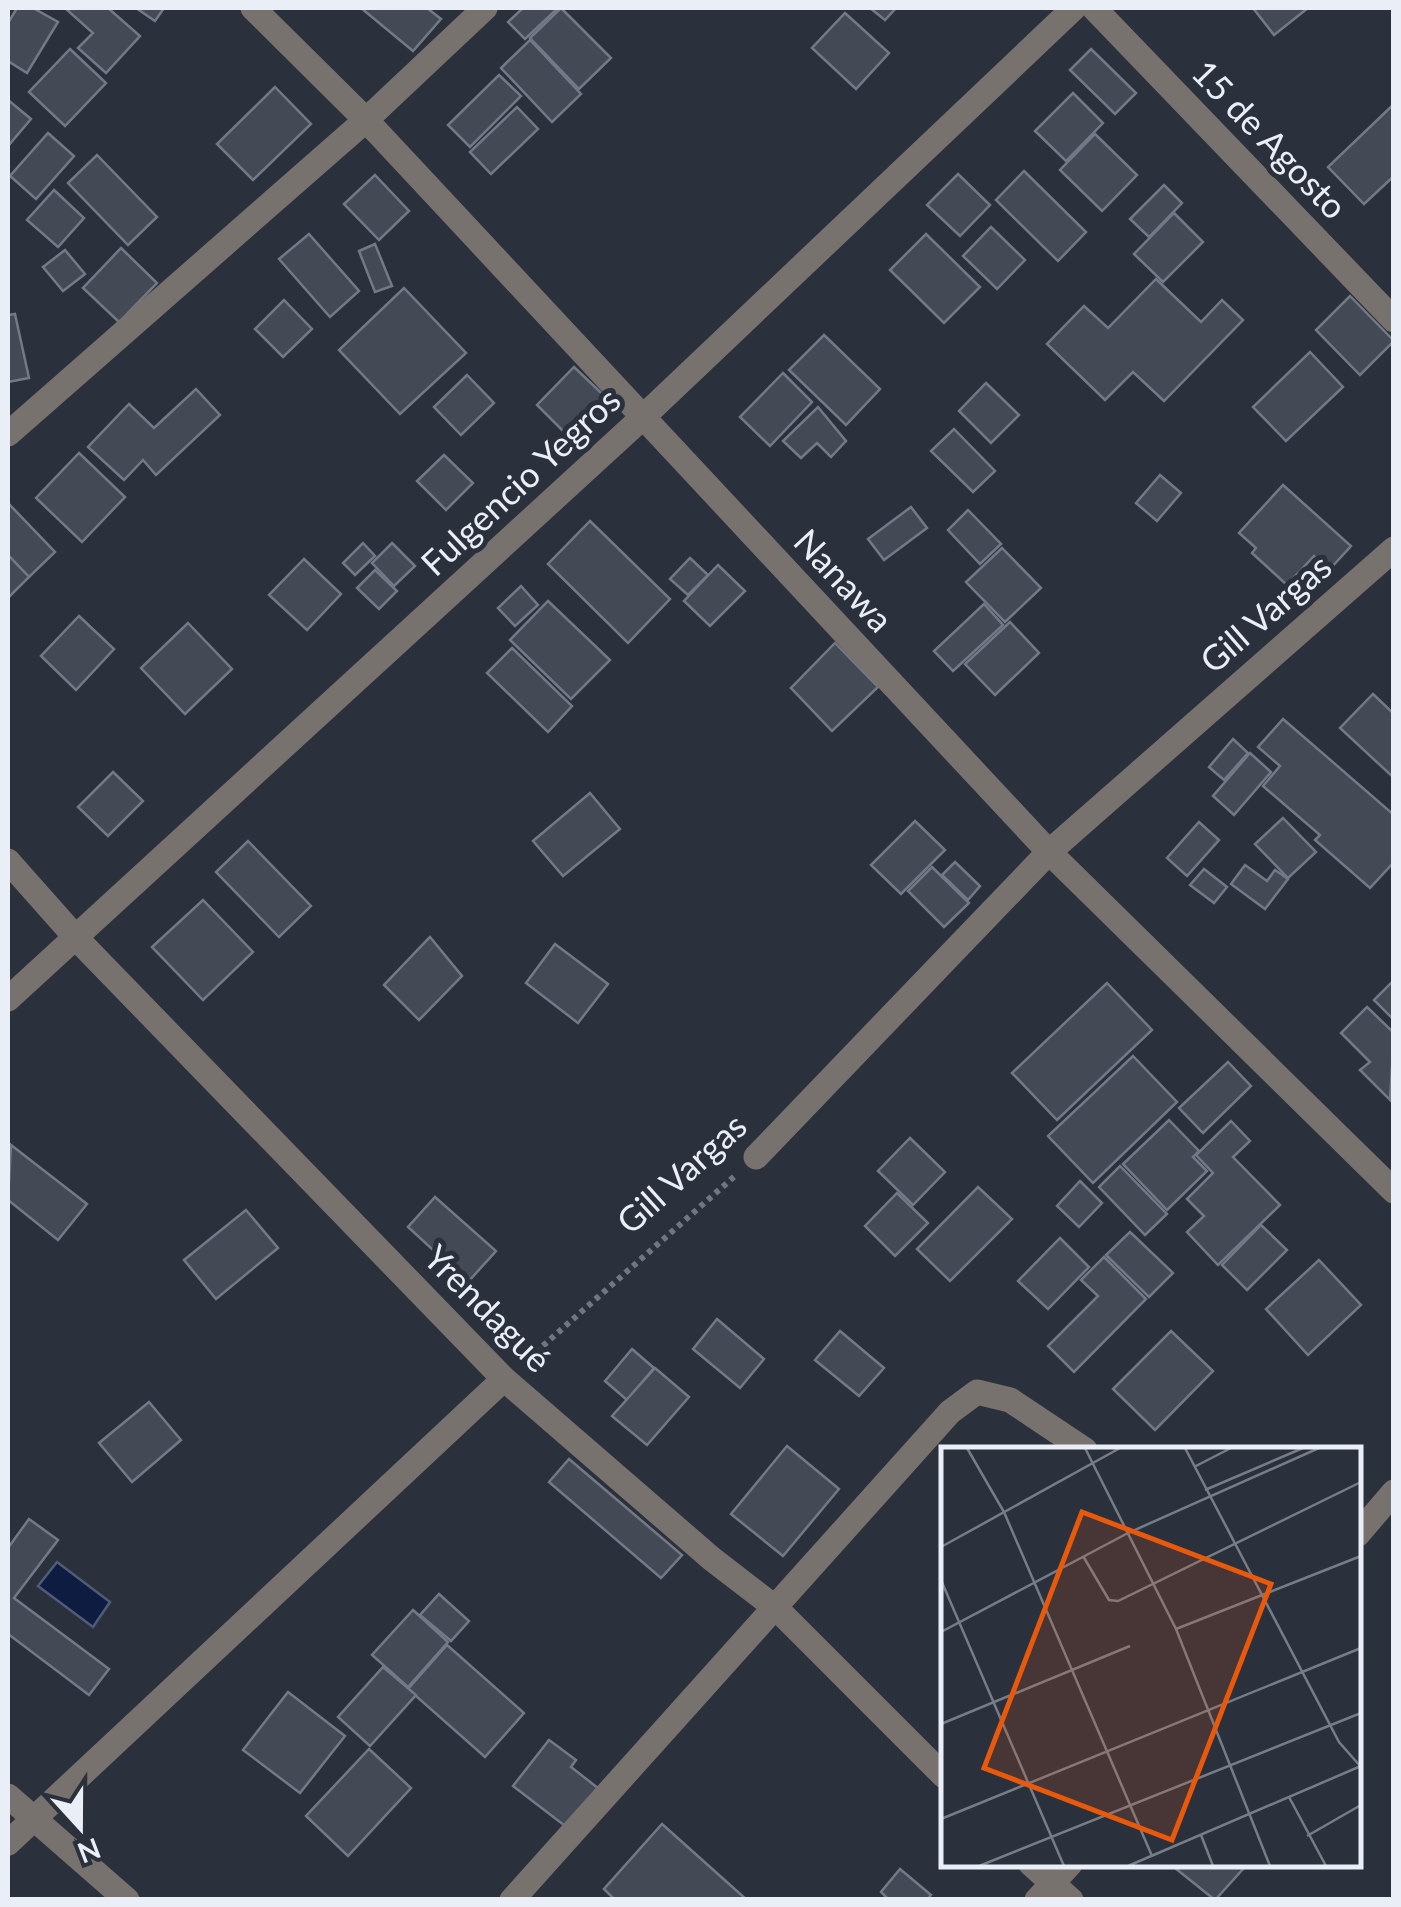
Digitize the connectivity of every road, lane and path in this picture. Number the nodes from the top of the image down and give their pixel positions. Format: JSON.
{"nodes":[{"id":1,"x":253,"y":8,"type":"edge"},
{"id":2,"x":485,"y":8,"type":"edge"},
{"id":3,"x":1074,"y":8,"type":"edge"},
{"id":4,"x":1094,"y":8,"type":"edge"},
{"id":5,"x":366,"y":120,"type":"junction"},
{"id":6,"x":1394,"y":320,"type":"edge"},
{"id":7,"x":642,"y":418,"type":"junction"},
{"id":8,"x":8,"y":434,"type":"edge"},
{"id":9,"x":1394,"y":549,"type":"edge"},
{"id":10,"x":1050,"y":852,"type":"junction"},
{"id":11,"x":8,"y":862,"type":"edge"},
{"id":12,"x":78,"y":940,"type":"junction"},
{"id":13,"x":8,"y":1000,"type":"edge"},
{"id":14,"x":756,"y":1157,"type":"joint"},
{"id":15,"x":1394,"y":1191,"type":"edge"},
{"id":16,"x":504,"y":1380,"type":"junction"},
{"id":17,"x":1080,"y":1447,"type":"edge"},
{"id":18,"x":1394,"y":1492,"type":"edge"},
{"id":19,"x":1361,"y":1530,"type":"edge"},
{"id":20,"x":777,"y":1608,"type":"junction"},
{"id":21,"x":941,"y":1773,"type":"edge"},
{"id":22,"x":8,"y":1796,"type":"edge"},
{"id":23,"x":36,"y":1819,"type":"junction"},
{"id":24,"x":8,"y":1843,"type":"edge"},
{"id":25,"x":1033,"y":1867,"type":"edge"},
{"id":26,"x":1068,"y":1867,"type":"edge"},
{"id":27,"x":1053,"y":1895,"type":"edge"},
{"id":28,"x":127,"y":1900,"type":"edge"},
{"id":29,"x":512,"y":1900,"type":"edge"}],
"edges":[{"from":1,"to":5,"type":"street","name":"Nanawa"},
{"from":2,"to":5,"type":"street"},
{"from":3,"to":7,"type":"street","name":"Fulgencio Yegros"},
{"from":4,"to":6,"type":"street","name":"15 de Agosto"},
{"from":5,"to":7,"type":"street","name":"Nanawa"},
{"from":5,"to":8,"type":"street"},
{"from":7,"to":10,"type":"street","name":"Nanawa"},
{"from":7,"to":12,"type":"street","name":"Fulgencio Yegros"},
{"from":9,"to":10,"type":"street","name":"Gill Vargas"},
{"from":10,"to":14,"type":"street","name":"Gill Vargas"},
{"from":10,"to":15,"type":"street","name":"Nanawa"},
{"from":11,"to":12,"type":"street","name":"Yrendagué"},
{"from":12,"to":13,"type":"street","name":"Fulgencio Yegros"},
{"from":12,"to":16,"type":"street","name":"Yrendagué"},
{"from":14,"to":16,"type":"path","name":"Gill Vargas"},
{"from":16,"to":20,"type":"street","name":"Yrendagué"},
{"from":16,"to":23,"type":"street"},
{"from":17,"to":20,"type":"street"},
{"from":18,"to":19,"type":"street"},
{"from":20,"to":21,"type":"street","name":"Yrendagué"},
{"from":20,"to":29,"type":"street"},
{"from":22,"to":23,"type":"street"},
{"from":23,"to":24,"type":"street"},
{"from":23,"to":28,"type":"street"},
{"from":25,"to":27,"type":"street"},
{"from":26,"to":27,"type":"street"}]}
